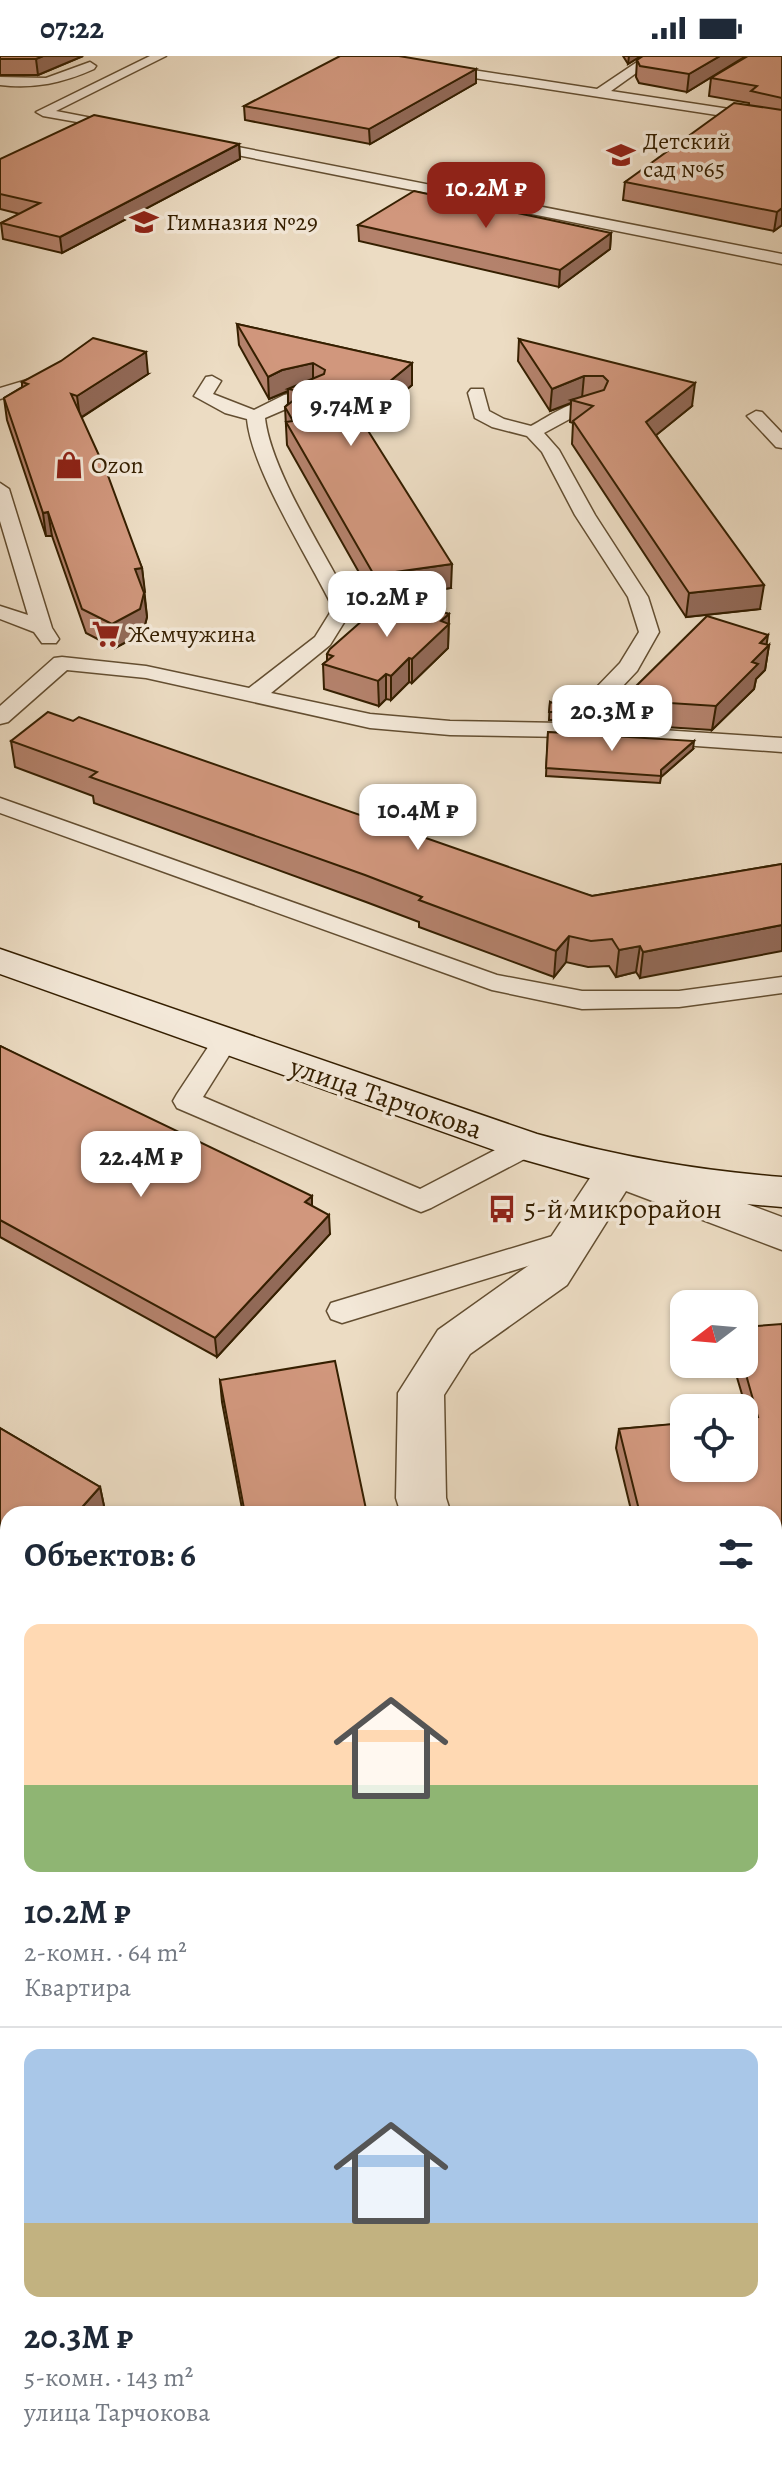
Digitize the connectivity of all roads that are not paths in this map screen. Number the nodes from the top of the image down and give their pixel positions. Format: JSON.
{"nodes":[{"id":1,"x":160,"y":56,"type":"edge"},
{"id":2,"x":357,"y":56,"type":"edge"},
{"id":3,"x":654,"y":56,"type":"edge"},
{"id":4,"x":103,"y":61,"type":"dead end"},
{"id":5,"x":491,"y":62,"type":"dead end"},
{"id":6,"x":471,"y":75,"type":"junction"},
{"id":7,"x":0,"y":81,"type":"edge"},
{"id":8,"x":601,"y":92,"type":"junction"},
{"id":9,"x":694,"y":97,"type":"edge"},
{"id":10,"x":680,"y":105,"type":"junction"},
{"id":11,"x":782,"y":121,"type":"edge"},
{"id":12,"x":135,"y":131,"type":"edge"},
{"id":13,"x":181,"y":140,"type":"edge"},
{"id":14,"x":782,"y":259,"type":"edge"},
{"id":15,"x":57,"y":376,"type":"edge"},
{"id":16,"x":212,"y":381,"type":"dead end"},
{"id":17,"x":314,"y":393,"type":"edge"},
{"id":18,"x":477,"y":393,"type":"dead end"},
{"id":19,"x":0,"y":394,"type":"edge"},
{"id":20,"x":595,"y":405,"type":"edge"},
{"id":21,"x":256,"y":416,"type":"junction"},
{"id":22,"x":756,"y":416,"type":"dead end"},
{"id":23,"x":533,"y":432,"type":"junction"},
{"id":24,"x":782,"y":443,"type":"edge"},
{"id":25,"x":0,"y":489,"type":"edge"},
{"id":26,"x":0,"y":612,"type":"edge"},
{"id":27,"x":42,"y":628,"type":"junction"},
{"id":28,"x":62,"y":663,"type":"junction"},
{"id":29,"x":253,"y":696,"type":"junction"},
{"id":30,"x":0,"y":717,"type":"edge"},
{"id":31,"x":568,"y":730,"type":"junction"},
{"id":32,"x":782,"y":745,"type":"edge"},
{"id":33,"x":0,"y":805,"type":"edge"},
{"id":34,"x":0,"y":961,"type":"edge"},
{"id":35,"x":782,"y":985,"type":"edge"},
{"id":36,"x":225,"y":1041,"type":"junction"},
{"id":37,"x":526,"y":1146,"type":"junction"},
{"id":38,"x":617,"y":1171,"type":"junction"},
{"id":39,"x":782,"y":1192,"type":"edge"},
{"id":40,"x":782,"y":1234,"type":"edge"},
{"id":41,"x":569,"y":1242,"type":"junction"},
{"id":42,"x":342,"y":1311,"type":"dead end"},
{"id":43,"x":424,"y":1506,"type":"edge"}],
"edges":[{"from":1,"to":12,"type":"lane"},
{"from":2,"to":6,"type":"lane"},
{"from":3,"to":8,"type":"lane"},
{"from":4,"to":7,"type":"lane"},
{"from":5,"to":6,"type":"lane"},
{"from":6,"to":8,"type":"lane"},
{"from":8,"to":10,"type":"lane"},
{"from":9,"to":10,"type":"lane"},
{"from":10,"to":11,"type":"lane"},
{"from":13,"to":14,"type":"lane"},
{"from":15,"to":19,"type":"lane"},
{"from":16,"to":21,"type":"lane"},
{"from":17,"to":21,"type":"lane"},
{"from":18,"to":23,"type":"lane"},
{"from":20,"to":23,"type":"lane"},
{"from":21,"to":29,"type":"lane"},
{"from":22,"to":24,"type":"lane"},
{"from":23,"to":31,"type":"lane"},
{"from":25,"to":27,"type":"lane"},
{"from":26,"to":27,"type":"lane"},
{"from":27,"to":28,"type":"lane"},
{"from":28,"to":29,"type":"lane"},
{"from":28,"to":30,"type":"lane"},
{"from":29,"to":31,"type":"lane"},
{"from":31,"to":32,"type":"lane"},
{"from":33,"to":35,"type":"lane"},
{"from":34,"to":36,"type":"main road","name":"улица Тарчокова"},
{"from":36,"to":37,"type":"main road","name":"улица Тарчокова"},
{"from":36,"to":37,"type":"lane"},
{"from":37,"to":38,"type":"main road","name":"улица Тарчокова"},
{"from":38,"to":39,"type":"main road","name":"улица Тарчокова"},
{"from":38,"to":40,"type":"main road"},
{"from":38,"to":41,"type":"main road"},
{"from":41,"to":42,"type":"lane"},
{"from":41,"to":43,"type":"main road"}]}
